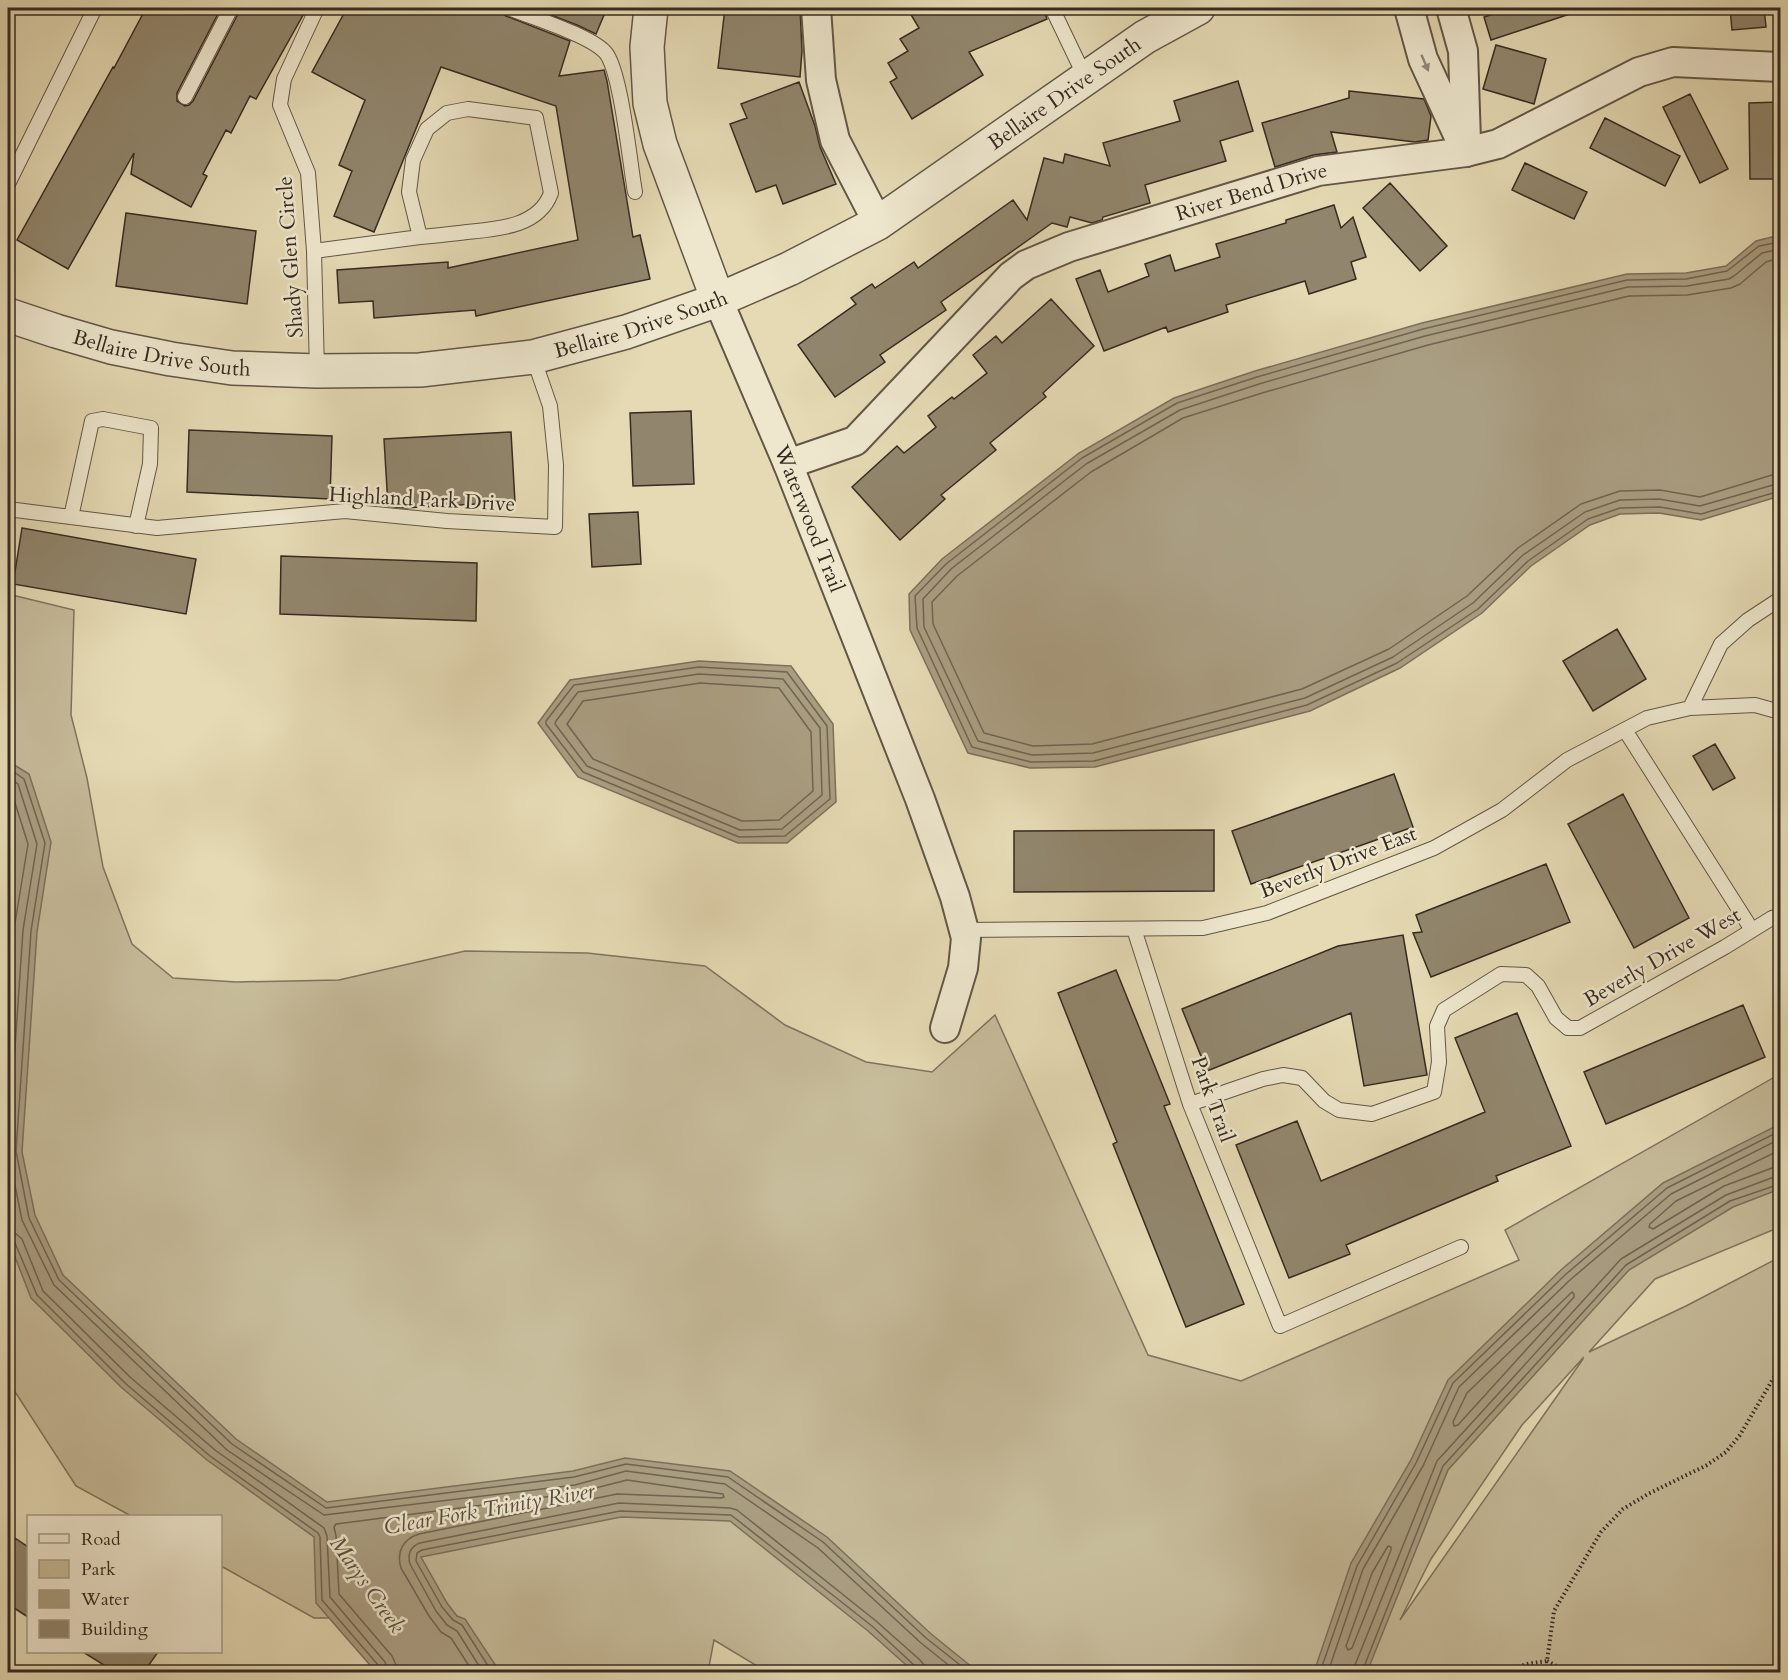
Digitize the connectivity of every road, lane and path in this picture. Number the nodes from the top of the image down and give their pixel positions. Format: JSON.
{"nodes":[{"id":1,"x":95,"y":8,"type":"edge"},
{"id":2,"x":231,"y":8,"type":"edge"},
{"id":3,"x":317,"y":8,"type":"edge"},
{"id":4,"x":509,"y":8,"type":"edge"},
{"id":5,"x":651,"y":8,"type":"edge"},
{"id":6,"x":816,"y":8,"type":"edge"},
{"id":7,"x":1052,"y":8,"type":"edge"},
{"id":8,"x":1198,"y":8,"type":"edge"},
{"id":9,"x":1409,"y":8,"type":"edge"},
{"id":10,"x":1451,"y":8,"type":"edge"},
{"id":11,"x":1780,"y":67,"type":"edge"},
{"id":12,"x":1086,"y":79,"type":"junction"},
{"id":13,"x":185,"y":97,"type":"dead end"},
{"id":14,"x":1466,"y":152,"type":"junction"},
{"id":15,"x":8,"y":184,"type":"edge"},
{"id":16,"x":635,"y":192,"type":"dead end"},
{"id":17,"x":878,"y":223,"type":"junction"},
{"id":18,"x":420,"y":237,"type":"junction"},
{"id":19,"x":314,"y":251,"type":"junction"},
{"id":20,"x":718,"y":300,"type":"junction"},
{"id":21,"x":8,"y":315,"type":"edge"},
{"id":22,"x":533,"y":357,"type":"junction"},
{"id":23,"x":317,"y":372,"type":"junction"},
{"id":24,"x":788,"y":464,"type":"junction"},
{"id":25,"x":8,"y":509,"type":"edge"},
{"id":26,"x":71,"y":517,"type":"junction"},
{"id":27,"x":136,"y":526,"type":"junction"},
{"id":28,"x":1780,"y":599,"type":"edge"},
{"id":29,"x":1690,"y":708,"type":"junction"},
{"id":30,"x":1780,"y":712,"type":"edge"},
{"id":31,"x":1625,"y":730,"type":"junction"},
{"id":32,"x":1780,"y":915,"type":"edge"},
{"id":33,"x":1134,"y":929,"type":"junction"},
{"id":34,"x":964,"y":930,"type":"junction"},
{"id":35,"x":1752,"y":930,"type":"junction"},
{"id":36,"x":945,"y":1028,"type":"dead end"},
{"id":37,"x":1190,"y":1104,"type":"junction"},
{"id":38,"x":1461,"y":1246,"type":"dead end"},
{"id":39,"x":1780,"y":1367,"type":"edge"},
{"id":40,"x":1547,"y":1661,"type":"junction"},
{"id":41,"x":1506,"y":1672,"type":"edge"},
{"id":42,"x":1568,"y":1672,"type":"edge"}],
"edges":[{"from":1,"to":15,"type":"lane"},
{"from":2,"to":13,"type":"lane"},
{"from":3,"to":19,"type":"lane","name":"Shady Glen Circle"},
{"from":4,"to":16,"type":"lane"},
{"from":5,"to":20,"type":"street","name":"Waterwood Trail"},
{"from":6,"to":17,"type":"street"},
{"from":7,"to":12,"type":"lane"},
{"from":8,"to":12,"type":"street","name":"Bellaire Drive South"},
{"from":9,"to":14,"type":"street","one_way":true},
{"from":10,"to":14,"type":"street"},
{"from":11,"to":14,"type":"street","name":"River Bend Drive"},
{"from":12,"to":17,"type":"street","name":"Bellaire Drive South"},
{"from":14,"to":24,"type":"street","name":"River Bend Drive"},
{"from":17,"to":20,"type":"street","name":"Bellaire Drive South"},
{"from":18,"to":18,"type":"lane"},
{"from":18,"to":19,"type":"lane"},
{"from":19,"to":23,"type":"lane","name":"Shady Glen Circle"},
{"from":20,"to":22,"type":"street","name":"Bellaire Drive South"},
{"from":20,"to":24,"type":"street","name":"Waterwood Trail"},
{"from":21,"to":23,"type":"street","name":"Bellaire Drive South"},
{"from":22,"to":23,"type":"street","name":"Bellaire Drive South"},
{"from":22,"to":27,"type":"lane","name":"Highland Park Drive"},
{"from":24,"to":34,"type":"street","name":"Waterwood Trail"},
{"from":25,"to":26,"type":"lane","name":"Highland Park Drive"},
{"from":26,"to":27,"type":"lane","name":"Highland Park Drive"},
{"from":26,"to":27,"type":"lane"},
{"from":28,"to":29,"type":"lane"},
{"from":29,"to":30,"type":"lane","name":"Beverly Drive East"},
{"from":29,"to":31,"type":"lane","name":"Beverly Drive East"},
{"from":31,"to":33,"type":"lane","name":"Beverly Drive East"},
{"from":31,"to":35,"type":"lane"},
{"from":32,"to":35,"type":"lane","name":"Beverly Drive West"},
{"from":33,"to":34,"type":"lane","name":"Beverly Drive East"},
{"from":33,"to":37,"type":"lane","name":"Park Trail"},
{"from":34,"to":36,"type":"street","name":"Waterwood Trail"},
{"from":35,"to":37,"type":"lane","name":"Beverly Drive West"},
{"from":37,"to":38,"type":"lane","name":"Park Trail"},
{"from":39,"to":40,"type":"path"},
{"from":40,"to":41,"type":"path"},
{"from":40,"to":42,"type":"path"}]}
